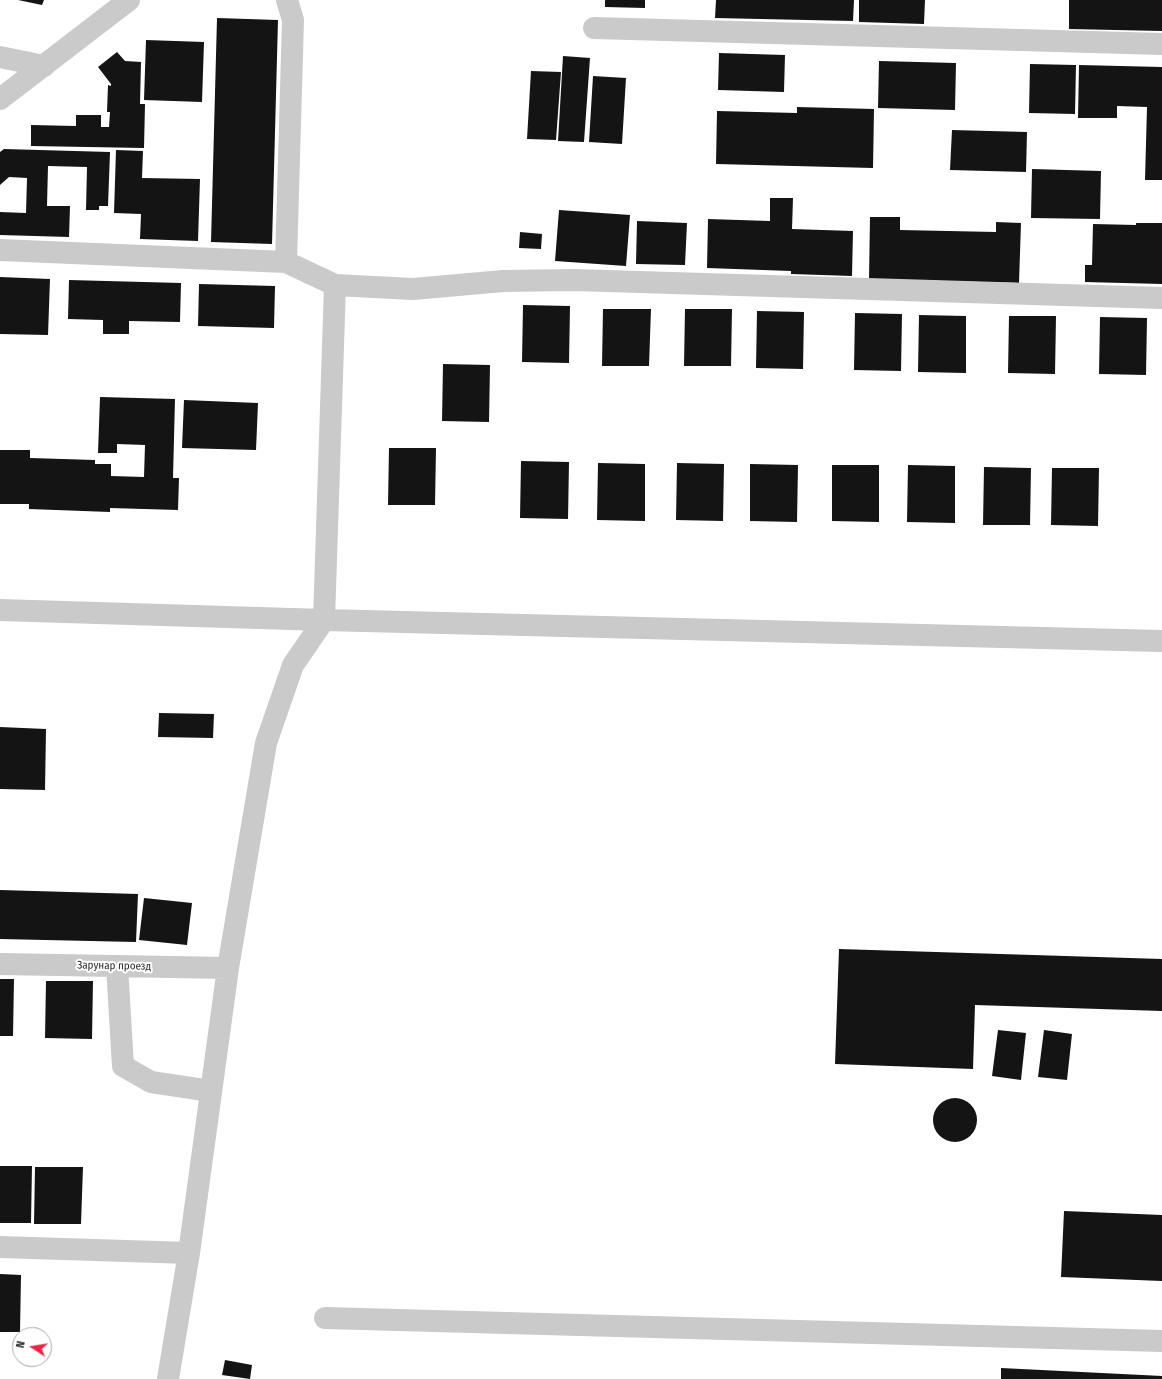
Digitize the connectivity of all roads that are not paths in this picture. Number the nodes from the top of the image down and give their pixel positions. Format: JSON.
{"nodes":[{"id":1,"x":129,"y":0,"type":"edge"},
{"id":2,"x":287,"y":0,"type":"edge"},
{"id":3,"x":594,"y":28,"type":"dead end"},
{"id":4,"x":1162,"y":44,"type":"edge"},
{"id":5,"x":0,"y":57,"type":"edge"},
{"id":6,"x":44,"y":66,"type":"junction"},
{"id":7,"x":0,"y":99,"type":"edge"},
{"id":8,"x":0,"y":250,"type":"edge"},
{"id":9,"x":286,"y":262,"type":"junction"},
{"id":10,"x":335,"y":285,"type":"junction"},
{"id":11,"x":1162,"y":298,"type":"edge"},
{"id":12,"x":0,"y":610,"type":"edge"},
{"id":13,"x":324,"y":620,"type":"junction"},
{"id":14,"x":1162,"y":641,"type":"edge"},
{"id":15,"x":0,"y":964,"type":"edge"},
{"id":16,"x":116,"y":966,"type":"junction"},
{"id":17,"x":228,"y":968,"type":"junction"},
{"id":18,"x":211,"y":1091,"type":"junction"},
{"id":19,"x":0,"y":1247,"type":"edge"},
{"id":20,"x":188,"y":1252,"type":"junction"},
{"id":21,"x":325,"y":1318,"type":"dead end"},
{"id":22,"x":1162,"y":1341,"type":"edge"},
{"id":23,"x":168,"y":1379,"type":"edge"}],
"edges":[{"from":1,"to":6,"type":"street"},
{"from":2,"to":9,"type":"street"},
{"from":3,"to":4,"type":"street"},
{"from":5,"to":6,"type":"street"},
{"from":6,"to":7,"type":"street"},
{"from":8,"to":9,"type":"street"},
{"from":9,"to":10,"type":"street"},
{"from":10,"to":11,"type":"street"},
{"from":10,"to":13,"type":"street"},
{"from":12,"to":13,"type":"street"},
{"from":13,"to":14,"type":"street"},
{"from":13,"to":17,"type":"street"},
{"from":15,"to":16,"type":"street","name":"Зарунар проезд"},
{"from":16,"to":17,"type":"street","name":"Зарунар проезд"},
{"from":16,"to":18,"type":"street"},
{"from":17,"to":18,"type":"street"},
{"from":18,"to":20,"type":"street"},
{"from":19,"to":20,"type":"street"},
{"from":20,"to":23,"type":"street"},
{"from":21,"to":22,"type":"street"}]}
